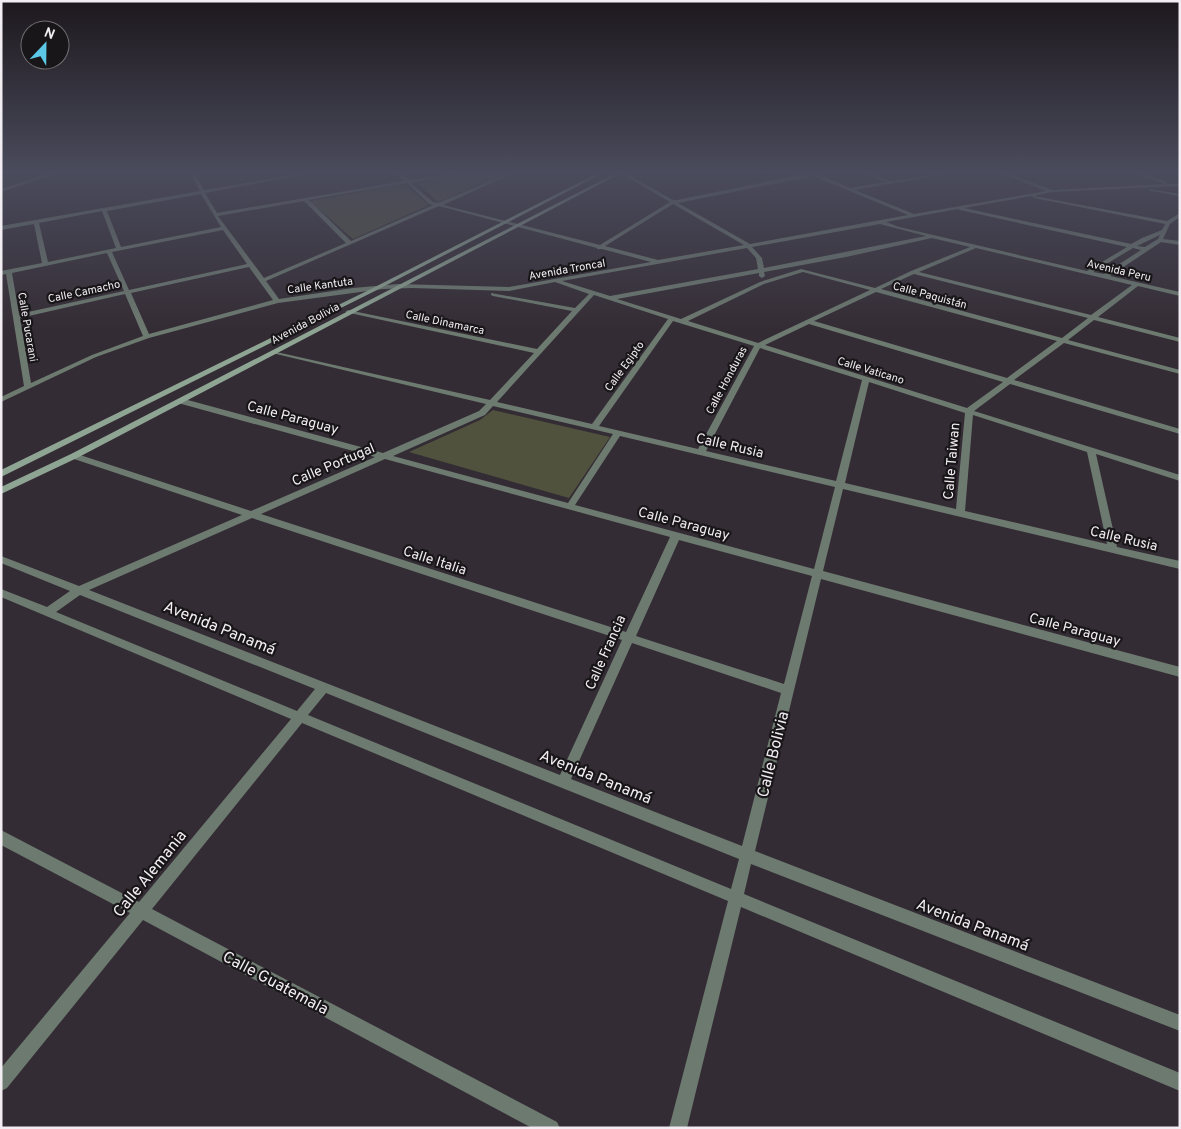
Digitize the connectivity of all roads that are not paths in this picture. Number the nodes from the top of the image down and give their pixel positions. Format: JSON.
{"nodes":[{"id":1,"x":14,"y":226,"type":"edge"},
{"id":2,"x":37,"y":226,"type":"edge"},
{"id":3,"x":110,"y":226,"type":"edge"},
{"id":4,"x":332,"y":226,"type":"edge"},
{"id":5,"x":390,"y":226,"type":"edge"},
{"id":6,"x":499,"y":226,"type":"edge"},
{"id":7,"x":517,"y":226,"type":"edge"},
{"id":8,"x":520,"y":226,"type":"edge"},
{"id":9,"x":636,"y":226,"type":"edge"},
{"id":10,"x":716,"y":226,"type":"edge"},
{"id":11,"x":857,"y":226,"type":"edge"},
{"id":12,"x":893,"y":226,"type":"edge"},
{"id":13,"x":1038,"y":226,"type":"edge"},
{"id":14,"x":1167,"y":226,"type":"edge"},
{"id":15,"x":1,"y":228,"type":"edge"},
{"id":16,"x":225,"y":228,"type":"joint"},
{"id":17,"x":1164,"y":231,"type":"junction"},
{"id":18,"x":933,"y":236,"type":"junction"},
{"id":19,"x":1160,"y":240,"type":"junction"},
{"id":20,"x":350,"y":243,"type":"junction"},
{"id":21,"x":747,"y":244,"type":"junction"},
{"id":22,"x":1180,"y":244,"type":"edge"},
{"id":23,"x":1132,"y":246,"type":"junction"},
{"id":24,"x":974,"y":247,"type":"junction"},
{"id":25,"x":599,"y":248,"type":"junction"},
{"id":26,"x":119,"y":249,"type":"junction"},
{"id":27,"x":1145,"y":249,"type":"junction"},
{"id":28,"x":110,"y":251,"type":"junction"},
{"id":29,"x":851,"y":254,"type":"junction"},
{"id":30,"x":659,"y":262,"type":"junction"},
{"id":31,"x":45,"y":264,"type":"junction"},
{"id":32,"x":250,"y":265,"type":"junction"},
{"id":33,"x":762,"y":270,"type":"junction"},
{"id":34,"x":803,"y":270,"type":"junction"},
{"id":35,"x":5,"y":272,"type":"edge"},
{"id":36,"x":913,"y":272,"type":"junction"},
{"id":37,"x":1087,"y":273,"type":"junction"},
{"id":38,"x":1104,"y":277,"type":"junction"},
{"id":39,"x":262,"y":281,"type":"junction"},
{"id":40,"x":556,"y":282,"type":"junction"},
{"id":41,"x":762,"y":283,"type":"junction"},
{"id":42,"x":1136,"y":285,"type":"junction"},
{"id":43,"x":400,"y":286,"type":"junction"},
{"id":44,"x":375,"y":288,"type":"junction"},
{"id":45,"x":477,"y":291,"type":"junction"},
{"id":46,"x":876,"y":291,"type":"junction"},
{"id":47,"x":128,"y":292,"type":"junction"},
{"id":48,"x":593,"y":293,"type":"junction"},
{"id":49,"x":1180,"y":294,"type":"edge"},
{"id":50,"x":610,"y":298,"type":"junction"},
{"id":51,"x":277,"y":301,"type":"junction"},
{"id":52,"x":576,"y":310,"type":"junction"},
{"id":53,"x":348,"y":312,"type":"junction"},
{"id":54,"x":16,"y":317,"type":"junction"},
{"id":55,"x":672,"y":318,"type":"junction"},
{"id":56,"x":1093,"y":318,"type":"junction"},
{"id":57,"x":682,"y":321,"type":"junction"},
{"id":58,"x":809,"y":322,"type":"junction"},
{"id":59,"x":147,"y":337,"type":"junction"},
{"id":60,"x":1180,"y":340,"type":"edge"},
{"id":61,"x":1062,"y":341,"type":"junction"},
{"id":62,"x":757,"y":346,"type":"junction"},
{"id":63,"x":274,"y":352,"type":"junction"},
{"id":64,"x":539,"y":352,"type":"junction"},
{"id":65,"x":1180,"y":372,"type":"edge"},
{"id":66,"x":866,"y":380,"type":"junction"},
{"id":67,"x":1009,"y":382,"type":"junction"},
{"id":68,"x":28,"y":386,"type":"junction"},
{"id":69,"x":1,"y":400,"type":"edge"},
{"id":70,"x":181,"y":400,"type":"junction"},
{"id":71,"x":492,"y":403,"type":"junction"},
{"id":72,"x":969,"y":411,"type":"junction"},
{"id":73,"x":594,"y":427,"type":"junction"},
{"id":74,"x":619,"y":432,"type":"junction"},
{"id":75,"x":1180,"y":432,"type":"edge"},
{"id":76,"x":1092,"y":450,"type":"junction"},
{"id":77,"x":701,"y":452,"type":"junction"},
{"id":78,"x":74,"y":456,"type":"junction"},
{"id":79,"x":386,"y":456,"type":"junction"},
{"id":80,"x":1,"y":474,"type":"edge"},
{"id":81,"x":1180,"y":478,"type":"edge"},
{"id":82,"x":839,"y":485,"type":"junction"},
{"id":83,"x":1,"y":491,"type":"edge"},
{"id":84,"x":570,"y":506,"type":"junction"},
{"id":85,"x":960,"y":513,"type":"junction"},
{"id":86,"x":252,"y":514,"type":"junction"},
{"id":87,"x":676,"y":535,"type":"junction"},
{"id":88,"x":1112,"y":549,"type":"junction"},
{"id":89,"x":1,"y":559,"type":"edge"},
{"id":90,"x":1180,"y":565,"type":"edge"},
{"id":91,"x":817,"y":573,"type":"junction"},
{"id":92,"x":80,"y":590,"type":"junction"},
{"id":93,"x":1,"y":593,"type":"edge"},
{"id":94,"x":48,"y":612,"type":"junction"},
{"id":95,"x":627,"y":638,"type":"junction"},
{"id":96,"x":1180,"y":672,"type":"edge"},
{"id":97,"x":324,"y":687,"type":"junction"},
{"id":98,"x":788,"y":690,"type":"junction"},
{"id":99,"x":300,"y":718,"type":"junction"},
{"id":100,"x":563,"y":782,"type":"junction"},
{"id":101,"x":1,"y":837,"type":"edge"},
{"id":102,"x":746,"y":854,"type":"junction"},
{"id":103,"x":736,"y":899,"type":"junction"},
{"id":104,"x":141,"y":910,"type":"junction"},
{"id":105,"x":1180,"y":1023,"type":"edge"},
{"id":106,"x":1,"y":1082,"type":"edge"},
{"id":107,"x":1180,"y":1082,"type":"edge"},
{"id":108,"x":551,"y":1128,"type":"edge"},
{"id":109,"x":678,"y":1128,"type":"edge"}],
"edges":[{"from":1,"to":15,"type":"street"},
{"from":2,"to":31,"type":"street"},
{"from":3,"to":26,"type":"street"},
{"from":4,"to":20,"type":"street"},
{"from":5,"to":20,"type":"street"},
{"from":6,"to":44,"type":"street","name":"Avenida Bolivia"},
{"from":7,"to":43,"type":"street","name":"Avenida Bolivia"},
{"from":8,"to":25,"type":"street"},
{"from":9,"to":25,"type":"street"},
{"from":10,"to":21,"type":"street"},
{"from":11,"to":21,"type":"street","name":"Avenida Troncal"},
{"from":12,"to":18,"type":"street","name":"Avenida Peru"},
{"from":13,"to":23,"type":"street"},
{"from":14,"to":17,"type":"street"},
{"from":16,"to":26,"type":"street"},
{"from":16,"to":32,"type":"street","name":"Calle Kantuta"},
{"from":17,"to":19,"type":"street"},
{"from":17,"to":23,"type":"street"},
{"from":18,"to":24,"type":"street","name":"Avenida Peru"},
{"from":18,"to":29,"type":"street"},
{"from":19,"to":22,"type":"street"},
{"from":19,"to":27,"type":"street"},
{"from":20,"to":39,"type":"street"},
{"from":21,"to":30,"type":"street","name":"Avenida Troncal"},
{"from":21,"to":33,"type":"street"},
{"from":23,"to":27,"type":"street"},
{"from":23,"to":37,"type":"street"},
{"from":24,"to":36,"type":"street"},
{"from":24,"to":37,"type":"street","name":"Avenida Peru"},
{"from":25,"to":30,"type":"street"},
{"from":26,"to":28,"type":"street"},
{"from":27,"to":38,"type":"street"},
{"from":28,"to":31,"type":"street"},
{"from":28,"to":47,"type":"street"},
{"from":29,"to":33,"type":"street"},
{"from":29,"to":34,"type":"street"},
{"from":30,"to":40,"type":"street","name":"Avenida Troncal"},
{"from":31,"to":35,"type":"street"},
{"from":32,"to":39,"type":"street","name":"Calle Kantuta"},
{"from":32,"to":47,"type":"street","name":"Calle Camacho"},
{"from":33,"to":41,"type":"street"},
{"from":33,"to":50,"type":"street"},
{"from":34,"to":41,"type":"street"},
{"from":34,"to":46,"type":"street","name":"Calle Paquistán"},
{"from":35,"to":54,"type":"street","name":"Calle Pucarani"},
{"from":36,"to":46,"type":"street"},
{"from":36,"to":56,"type":"street"},
{"from":37,"to":38,"type":"street","name":"Avenida Peru"},
{"from":38,"to":42,"type":"street","name":"Avenida Peru"},
{"from":39,"to":51,"type":"street","name":"Calle Kantuta"},
{"from":40,"to":45,"type":"street","name":"Avenida Troncal"},
{"from":40,"to":48,"type":"street","name":"Calle Vaticano"},
{"from":41,"to":57,"type":"street"},
{"from":42,"to":49,"type":"street","name":"Avenida Peru"},
{"from":42,"to":56,"type":"street"},
{"from":43,"to":44,"type":"street","name":"Calle Kantuta"},
{"from":43,"to":45,"type":"street","name":"Avenida Troncal"},
{"from":43,"to":53,"type":"street","name":"Avenida Bolivia"},
{"from":44,"to":51,"type":"street","name":"Calle Kantuta"},
{"from":44,"to":80,"type":"street","name":"Avenida Bolivia"},
{"from":45,"to":52,"type":"street"},
{"from":46,"to":58,"type":"street"},
{"from":46,"to":61,"type":"street","name":"Calle Paquistán"},
{"from":47,"to":54,"type":"street","name":"Calle Camacho"},
{"from":47,"to":59,"type":"street"},
{"from":48,"to":50,"type":"street","name":"Calle Vaticano"},
{"from":48,"to":52,"type":"street","name":"Calle Portugal"},
{"from":50,"to":55,"type":"street","name":"Calle Vaticano"},
{"from":51,"to":59,"type":"street"},
{"from":52,"to":64,"type":"street","name":"Calle Portugal"},
{"from":53,"to":63,"type":"street","name":"Avenida Bolivia"},
{"from":53,"to":64,"type":"street","name":"Calle Dinamarca"},
{"from":54,"to":68,"type":"street","name":"Calle Pucarani"},
{"from":55,"to":57,"type":"street","name":"Calle Vaticano"},
{"from":55,"to":73,"type":"street","name":"Calle Egipto"},
{"from":56,"to":60,"type":"street"},
{"from":56,"to":61,"type":"street"},
{"from":57,"to":62,"type":"street","name":"Calle Vaticano"},
{"from":58,"to":62,"type":"street"},
{"from":58,"to":67,"type":"street"},
{"from":59,"to":68,"type":"street"},
{"from":61,"to":65,"type":"street","name":"Calle Paquistán"},
{"from":61,"to":67,"type":"street"},
{"from":62,"to":66,"type":"street","name":"Calle Vaticano"},
{"from":62,"to":77,"type":"street","name":"Calle Honduras"},
{"from":63,"to":70,"type":"street","name":"Avenida Bolivia"},
{"from":63,"to":71,"type":"street","name":"Calle Rusia"},
{"from":64,"to":71,"type":"street","name":"Calle Portugal"},
{"from":66,"to":72,"type":"street","name":"Calle Vaticano"},
{"from":66,"to":82,"type":"street","name":"Calle Bolivia"},
{"from":67,"to":72,"type":"street"},
{"from":67,"to":75,"type":"street"},
{"from":68,"to":69,"type":"street"},
{"from":70,"to":78,"type":"street","name":"Avenida Bolivia"},
{"from":70,"to":79,"type":"street","name":"Calle Paraguay"},
{"from":71,"to":73,"type":"street","name":"Calle Rusia"},
{"from":71,"to":79,"type":"street","name":"Calle Portugal"},
{"from":72,"to":76,"type":"street","name":"Calle Vaticano"},
{"from":72,"to":85,"type":"street","name":"Calle Taiwan"},
{"from":73,"to":74,"type":"street","name":"Calle Rusia"},
{"from":74,"to":77,"type":"street","name":"Calle Rusia"},
{"from":74,"to":84,"type":"street"},
{"from":76,"to":81,"type":"street","name":"Calle Vaticano"},
{"from":76,"to":88,"type":"street"},
{"from":77,"to":82,"type":"street","name":"Calle Rusia"},
{"from":78,"to":83,"type":"street","name":"Avenida Bolivia"},
{"from":78,"to":86,"type":"street","name":"Calle Italia"},
{"from":79,"to":84,"type":"street","name":"Calle Paraguay"},
{"from":79,"to":86,"type":"street","name":"Calle Portugal"},
{"from":82,"to":85,"type":"street","name":"Calle Rusia"},
{"from":82,"to":91,"type":"street","name":"Calle Bolivia"},
{"from":84,"to":87,"type":"street","name":"Calle Paraguay"},
{"from":85,"to":88,"type":"street","name":"Calle Rusia"},
{"from":86,"to":92,"type":"street","name":"Calle Portugal"},
{"from":86,"to":95,"type":"street","name":"Calle Italia"},
{"from":87,"to":91,"type":"street","name":"Calle Paraguay"},
{"from":87,"to":95,"type":"street","name":"Calle Francia"},
{"from":88,"to":90,"type":"street","name":"Calle Rusia"},
{"from":89,"to":92,"type":"street","name":"Avenida Panamá"},
{"from":91,"to":96,"type":"street","name":"Calle Paraguay"},
{"from":91,"to":98,"type":"street","name":"Calle Bolivia"},
{"from":92,"to":94,"type":"street","name":"Calle Portugal"},
{"from":92,"to":97,"type":"street","name":"Avenida Panamá"},
{"from":93,"to":94,"type":"street"},
{"from":94,"to":99,"type":"street"},
{"from":95,"to":98,"type":"street","name":"Calle Italia"},
{"from":95,"to":100,"type":"street","name":"Calle Francia"},
{"from":97,"to":99,"type":"street","name":"Calle Alemania"},
{"from":97,"to":100,"type":"street","name":"Avenida Panamá"},
{"from":98,"to":102,"type":"street","name":"Calle Bolivia"},
{"from":99,"to":103,"type":"street"},
{"from":99,"to":104,"type":"street","name":"Calle Alemania"},
{"from":100,"to":102,"type":"street","name":"Avenida Panamá"},
{"from":101,"to":104,"type":"street","name":"Calle Guatemala"},
{"from":102,"to":103,"type":"street","name":"Calle Bolivia"},
{"from":102,"to":105,"type":"street","name":"Avenida Panamá"},
{"from":103,"to":107,"type":"street"},
{"from":103,"to":109,"type":"street","name":"Calle Bolivia"},
{"from":104,"to":106,"type":"street","name":"Calle Alemania"},
{"from":104,"to":108,"type":"street","name":"Calle Guatemala"}]}
